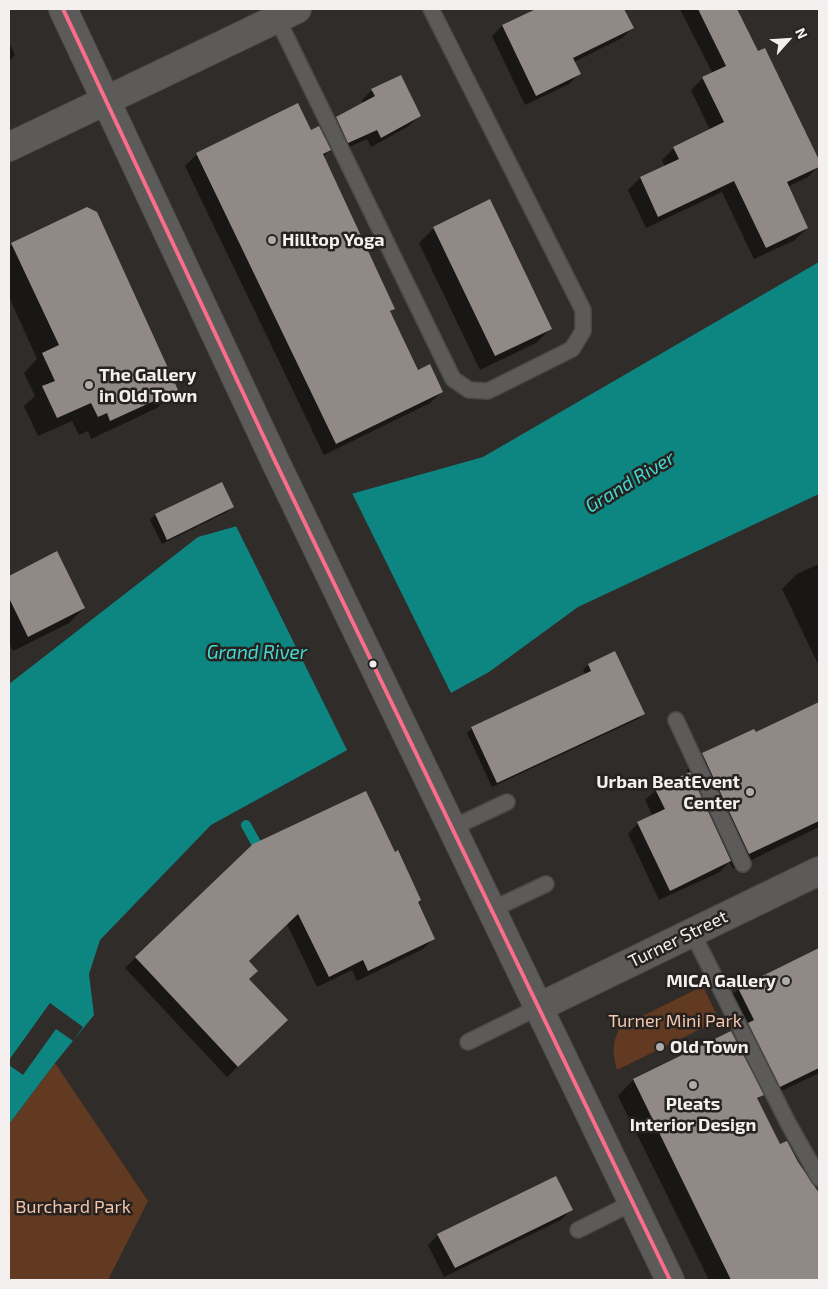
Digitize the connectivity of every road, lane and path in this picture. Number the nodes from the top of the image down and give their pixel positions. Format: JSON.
{"nodes":[{"id":1,"x":63,"y":9,"type":"edge"},
{"id":2,"x":431,"y":9,"type":"edge"},
{"id":3,"x":287,"y":14,"type":"edge"},
{"id":4,"x":106,"y":100,"type":"junction"},
{"id":5,"x":9,"y":147,"type":"edge"},
{"id":6,"x":676,"y":720,"type":"dead end"},
{"id":7,"x":507,"y":802,"type":"dead end"},
{"id":8,"x":446,"y":818,"type":"junction"},
{"id":9,"x":743,"y":864,"type":"dead end"},
{"id":10,"x":819,"y":871,"type":"edge"},
{"id":11,"x":546,"y":884,"type":"dead end"},
{"id":12,"x":491,"y":910,"type":"junction"},
{"id":13,"x":692,"y":932,"type":"junction"},
{"id":14,"x":537,"y":1008,"type":"junction"},
{"id":15,"x":468,"y":1042,"type":"dead end"},
{"id":16,"x":819,"y":1178,"type":"edge"},
{"id":17,"x":632,"y":1203,"type":"junction"},
{"id":18,"x":578,"y":1230,"type":"dead end"},
{"id":19,"x":670,"y":1280,"type":"edge"}],
"edges":[{"from":1,"to":4,"type":"street"},
{"from":2,"to":3,"type":"lane"},
{"from":3,"to":4,"type":"street"},
{"from":4,"to":5,"type":"street"},
{"from":4,"to":8,"type":"street"},
{"from":6,"to":9,"type":"lane"},
{"from":7,"to":8,"type":"lane"},
{"from":8,"to":12,"type":"street"},
{"from":10,"to":13,"type":"street","name":"Turner Street"},
{"from":11,"to":12,"type":"lane"},
{"from":12,"to":14,"type":"street"},
{"from":13,"to":14,"type":"street","name":"Turner Street"},
{"from":13,"to":16,"type":"lane"},
{"from":14,"to":15,"type":"lane"},
{"from":14,"to":17,"type":"street"},
{"from":17,"to":18,"type":"lane"},
{"from":17,"to":19,"type":"street"}]}
